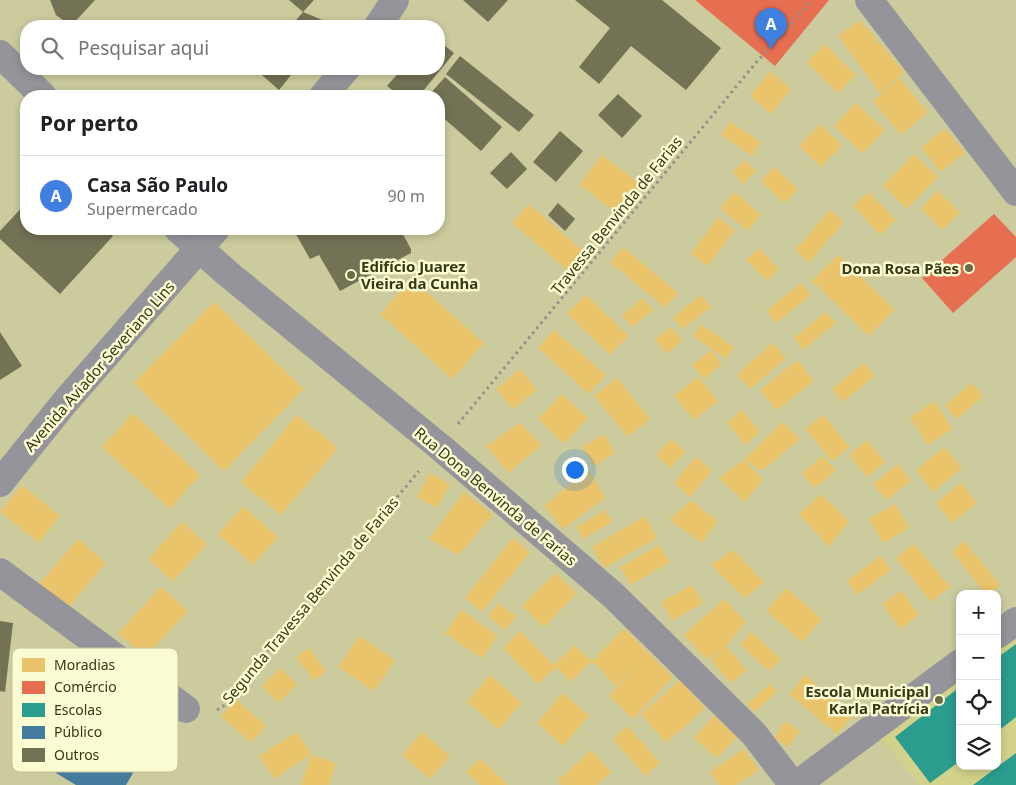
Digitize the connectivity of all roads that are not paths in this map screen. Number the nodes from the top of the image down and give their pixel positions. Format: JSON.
{"nodes":[{"id":1,"x":395,"y":0,"type":"edge"},
{"id":2,"x":869,"y":0,"type":"edge"},
{"id":3,"x":382,"y":20,"type":"edge"},
{"id":4,"x":0,"y":54,"type":"edge"},
{"id":5,"x":20,"y":74,"type":"edge"},
{"id":6,"x":22,"y":75,"type":"edge"},
{"id":7,"x":341,"y":75,"type":"edge"},
{"id":8,"x":37,"y":90,"type":"edge"},
{"id":9,"x":329,"y":90,"type":"edge"},
{"id":10,"x":1016,"y":192,"type":"edge"},
{"id":11,"x":184,"y":235,"type":"edge"},
{"id":12,"x":211,"y":235,"type":"edge"},
{"id":13,"x":199,"y":250,"type":"junction"},
{"id":14,"x":0,"y":482,"type":"edge"},
{"id":15,"x":0,"y":572,"type":"edge"},
{"id":16,"x":1016,"y":621,"type":"edge"},
{"id":17,"x":1001,"y":632,"type":"edge"},
{"id":18,"x":103,"y":648,"type":"edge"},
{"id":19,"x":956,"y":666,"type":"edge"},
{"id":20,"x":178,"y":703,"type":"edge"},
{"id":21,"x":186,"y":709,"type":"road end"},
{"id":22,"x":794,"y":785,"type":"edge"}],
"edges":[{"from":1,"to":3,"type":"street"},
{"from":2,"to":10,"type":"street"},
{"from":4,"to":5,"type":"street"},
{"from":6,"to":8,"type":"street"},
{"from":7,"to":9,"type":"street"},
{"from":11,"to":13,"type":"street","name":"Rua Dona Benvinda de Farias"},
{"from":12,"to":13,"type":"street","name":"Avenida Aviador Severiano Lins"},
{"from":13,"to":14,"type":"street","name":"Avenida Aviador Severiano Lins"},
{"from":13,"to":22,"type":"street","name":"Rua Dona Benvinda de Farias"},
{"from":15,"to":18,"type":"street"},
{"from":16,"to":17,"type":"street"},
{"from":19,"to":22,"type":"street"},
{"from":20,"to":21,"type":"street"}]}
